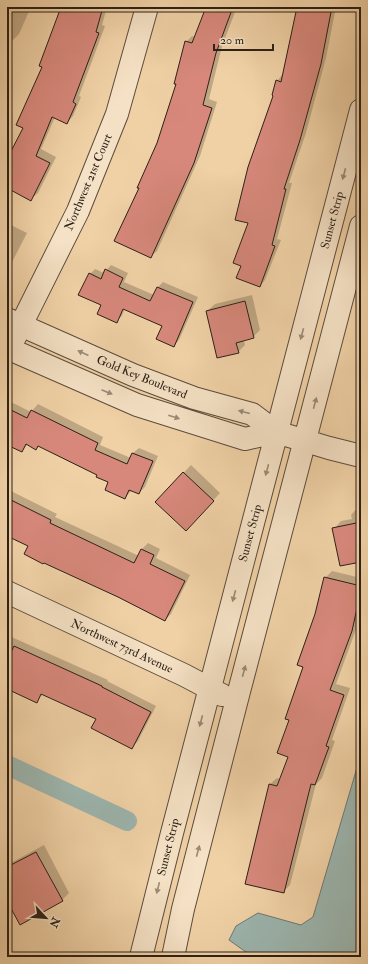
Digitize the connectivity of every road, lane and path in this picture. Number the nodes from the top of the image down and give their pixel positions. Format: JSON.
{"nodes":[{"id":1,"x":147,"y":7,"type":"edge"},
{"id":2,"x":361,"y":110,"type":"edge"},
{"id":3,"x":361,"y":226,"type":"edge"},
{"id":4,"x":14,"y":322,"type":"edge"},
{"id":5,"x":8,"y":349,"type":"edge"},
{"id":6,"x":276,"y":432,"type":"junction"},
{"id":7,"x":305,"y":441,"type":"junction"},
{"id":8,"x":361,"y":456,"type":"edge"},
{"id":9,"x":7,"y":592,"type":"edge"},
{"id":10,"x":209,"y":688,"type":"junction"},
{"id":11,"x":236,"y":703,"type":"junction"},
{"id":12,"x":141,"y":957,"type":"edge"},
{"id":13,"x":173,"y":957,"type":"edge"}],
"edges":[{"from":1,"to":4,"type":"street","name":"Northwest 21st Court"},
{"from":2,"to":6,"type":"street","name":"Sunset Strip","one_way":true},
{"from":7,"to":3,"type":"street","one_way":true},
{"from":4,"to":5,"type":"street","name":"Northwest 21st Court"},
{"from":6,"to":4,"type":"street","name":"Gold Key Boulevard","one_way":true},
{"from":5,"to":6,"type":"street","name":"Gold Key Boulevard","one_way":true},
{"from":6,"to":7,"type":"street","name":"Gold Key Boulevard"},
{"from":6,"to":10,"type":"street","name":"Sunset Strip","one_way":true},
{"from":7,"to":8,"type":"street","name":"Gold Key Boulevard"},
{"from":11,"to":7,"type":"street","one_way":true},
{"from":9,"to":10,"type":"street","name":"Northwest 73rd Avenue"},
{"from":10,"to":11,"type":"street","name":"Northwest 73rd Avenue"},
{"from":10,"to":12,"type":"street","name":"Sunset Strip","one_way":true},
{"from":13,"to":11,"type":"street","one_way":true}]}
